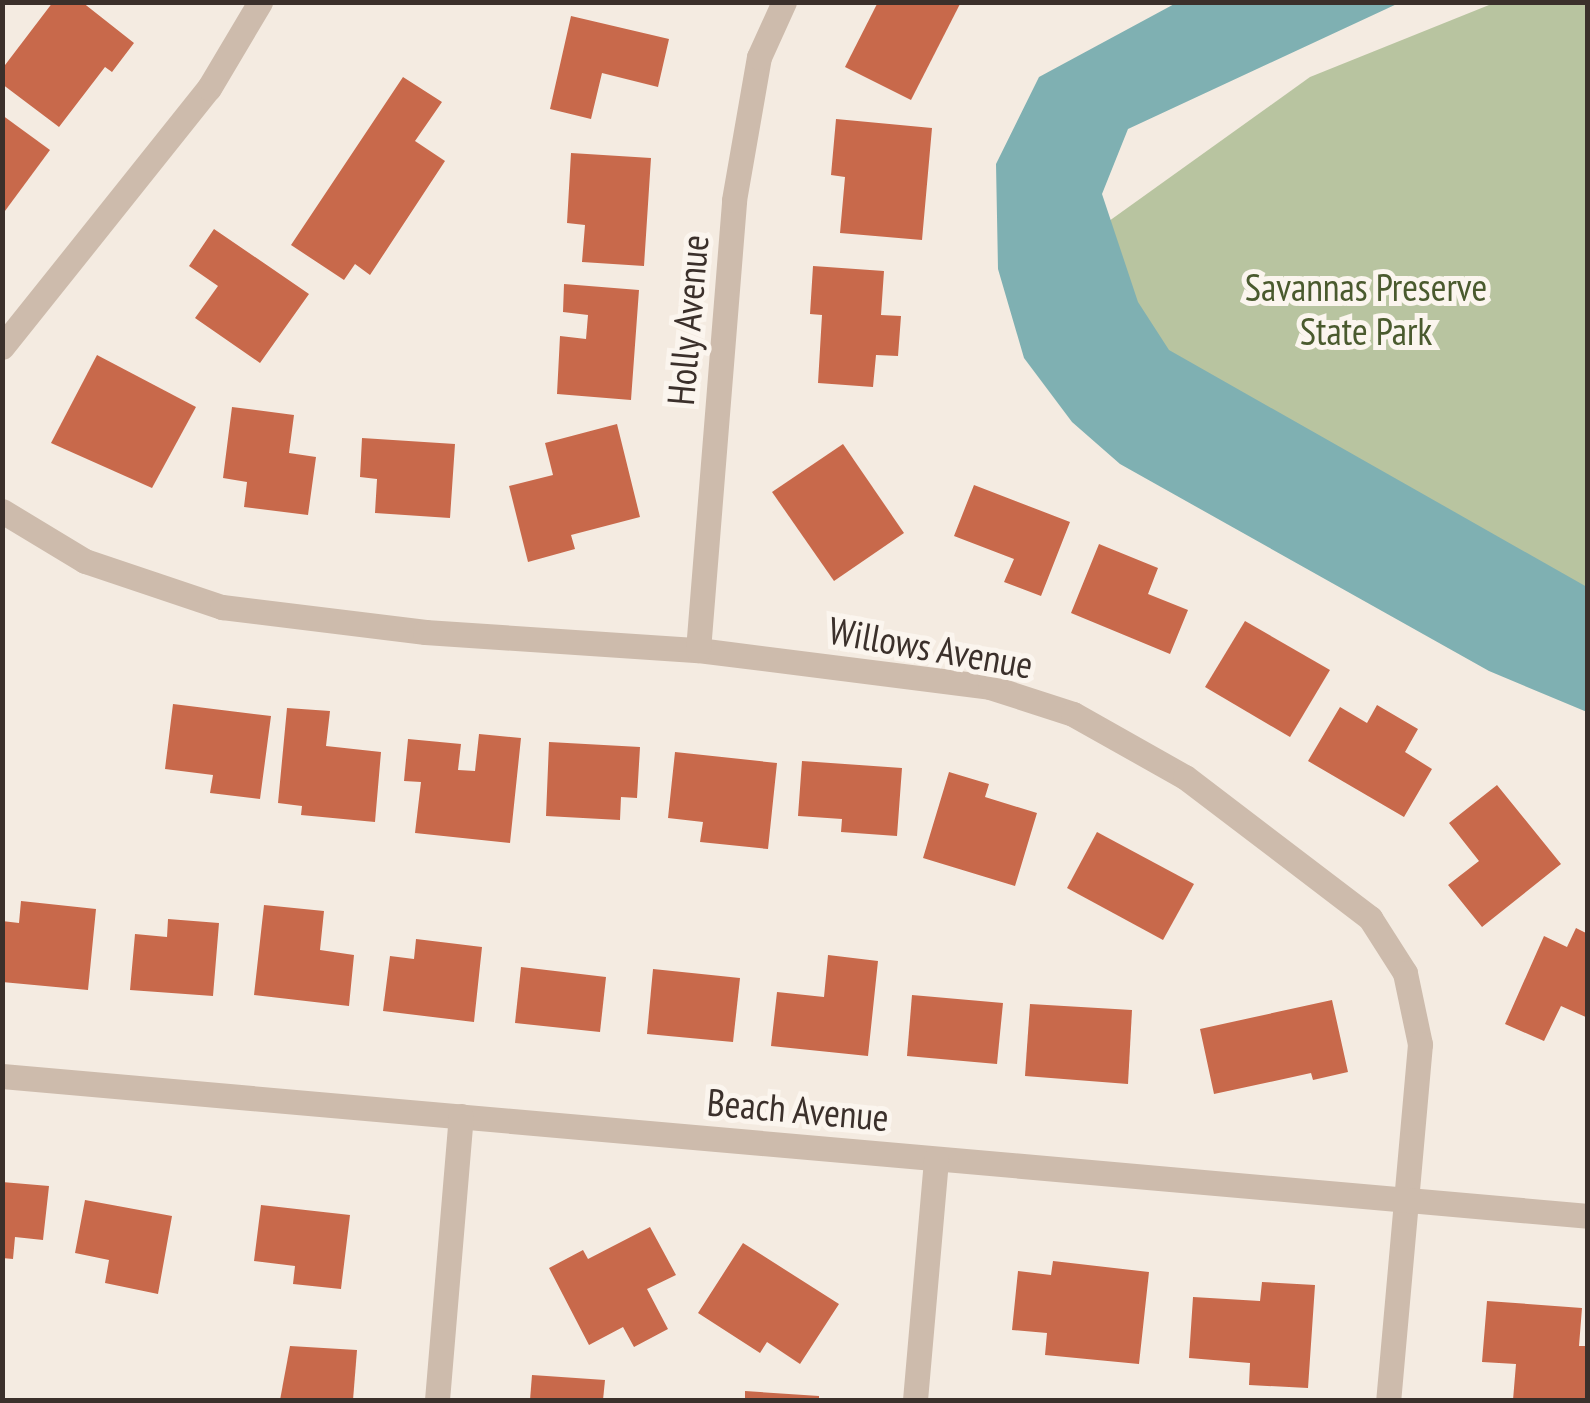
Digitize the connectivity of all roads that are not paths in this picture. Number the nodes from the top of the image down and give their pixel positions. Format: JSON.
{"nodes":[{"id":1,"x":260,"y":2,"type":"edge"},
{"id":2,"x":784,"y":2,"type":"edge"},
{"id":3,"x":2,"y":347,"type":"edge"},
{"id":4,"x":2,"y":511,"type":"edge"},
{"id":5,"x":698,"y":650,"type":"junction"},
{"id":6,"x":2,"y":1076,"type":"edge"},
{"id":7,"x":461,"y":1116,"type":"junction"},
{"id":8,"x":936,"y":1159,"type":"junction"},
{"id":9,"x":1407,"y":1198,"type":"junction"},
{"id":10,"x":1588,"y":1216,"type":"edge"},
{"id":11,"x":438,"y":1400,"type":"edge"},
{"id":12,"x":915,"y":1400,"type":"edge"},
{"id":13,"x":1388,"y":1400,"type":"edge"}],
"edges":[{"from":1,"to":3,"type":"street"},
{"from":2,"to":5,"type":"street","name":"Holly Avenue"},
{"from":4,"to":5,"type":"street","name":"Willows Avenue"},
{"from":5,"to":9,"type":"street","name":"Willows Avenue"},
{"from":6,"to":7,"type":"street","name":"Beach Avenue"},
{"from":7,"to":8,"type":"street","name":"Beach Avenue"},
{"from":7,"to":11,"type":"street"},
{"from":8,"to":9,"type":"street","name":"Beach Avenue"},
{"from":8,"to":12,"type":"street"},
{"from":9,"to":10,"type":"street","name":"Beach Avenue"},
{"from":9,"to":13,"type":"street","name":"Willows Avenue"}]}
